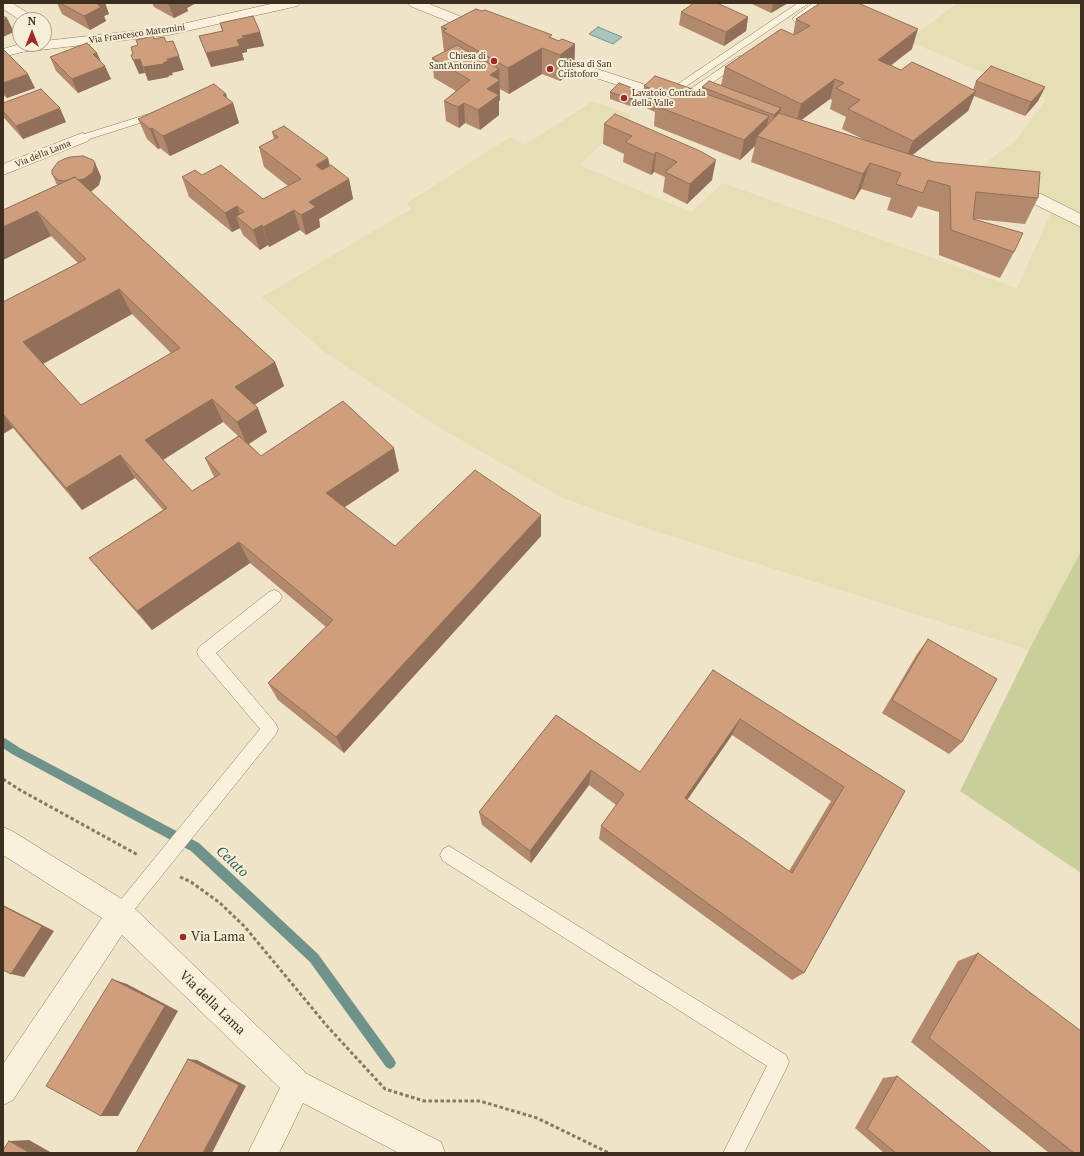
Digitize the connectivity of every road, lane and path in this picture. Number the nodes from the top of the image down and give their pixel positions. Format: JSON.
{"nodes":[{"id":1,"x":3,"y":3,"type":"edge"},
{"id":2,"x":293,"y":3,"type":"edge"},
{"id":3,"x":415,"y":3,"type":"edge"},
{"id":4,"x":804,"y":3,"type":"edge"},
{"id":5,"x":816,"y":5,"type":"edge"},
{"id":6,"x":17,"y":12,"type":"edge"},
{"id":7,"x":52,"y":35,"type":"edge"},
{"id":8,"x":500,"y":37,"type":"edge"},
{"id":9,"x":765,"y":41,"type":"edge"},
{"id":10,"x":64,"y":43,"type":"junction"},
{"id":11,"x":535,"y":50,"type":"edge"},
{"id":12,"x":3,"y":52,"type":"edge"},
{"id":13,"x":746,"y":54,"type":"edge"},
{"id":14,"x":665,"y":96,"type":"junction"},
{"id":15,"x":680,"y":101,"type":"junction"},
{"id":16,"x":695,"y":106,"type":"edge"},
{"id":17,"x":155,"y":116,"type":"edge"},
{"id":18,"x":82,"y":138,"type":"joint"},
{"id":19,"x":3,"y":170,"type":"edge"},
{"id":20,"x":994,"y":190,"type":"edge"},
{"id":21,"x":1081,"y":221,"type":"edge"},
{"id":22,"x":274,"y":597,"type":"edge"},
{"id":23,"x":3,"y":779,"type":"edge"},
{"id":24,"x":3,"y":840,"type":"edge"},
{"id":25,"x":449,"y":855,"type":"dead end"},
{"id":26,"x":162,"y":861,"type":"junction"},
{"id":27,"x":120,"y":914,"type":"junction"},
{"id":28,"x":297,"y":1084,"type":"junction"},
{"id":29,"x":3,"y":1090,"type":"edge"},
{"id":30,"x":263,"y":1153,"type":"edge"},
{"id":31,"x":430,"y":1153,"type":"edge"},
{"id":32,"x":609,"y":1153,"type":"edge"},
{"id":33,"x":733,"y":1153,"type":"edge"}],
"edges":[{"from":1,"to":6,"type":"street"},
{"from":2,"to":10,"type":"street","name":"Via Francesco Maternini"},
{"from":3,"to":8,"type":"street"},
{"from":4,"to":14,"type":"lane"},
{"from":5,"to":9,"type":"lane"},
{"from":7,"to":10,"type":"street"},
{"from":10,"to":12,"type":"street","name":"Via Francesco Maternini"},
{"from":11,"to":14,"type":"street"},
{"from":13,"to":15,"type":"lane"},
{"from":14,"to":15,"type":"street"},
{"from":15,"to":16,"type":"street"},
{"from":17,"to":18,"type":"lane"},
{"from":18,"to":19,"type":"street","name":"Via della Lama"},
{"from":20,"to":21,"type":"street"},
{"from":22,"to":26,"type":"lane"},
{"from":23,"to":26,"type":"path"},
{"from":24,"to":27,"type":"street","name":"Via della Lama"},
{"from":25,"to":33,"type":"lane"},
{"from":26,"to":27,"type":"lane"},
{"from":26,"to":32,"type":"path"},
{"from":27,"to":28,"type":"street","name":"Via della Lama"},
{"from":27,"to":29,"type":"street"},
{"from":28,"to":30,"type":"street"},
{"from":28,"to":31,"type":"street","name":"Via della Lama"}]}
